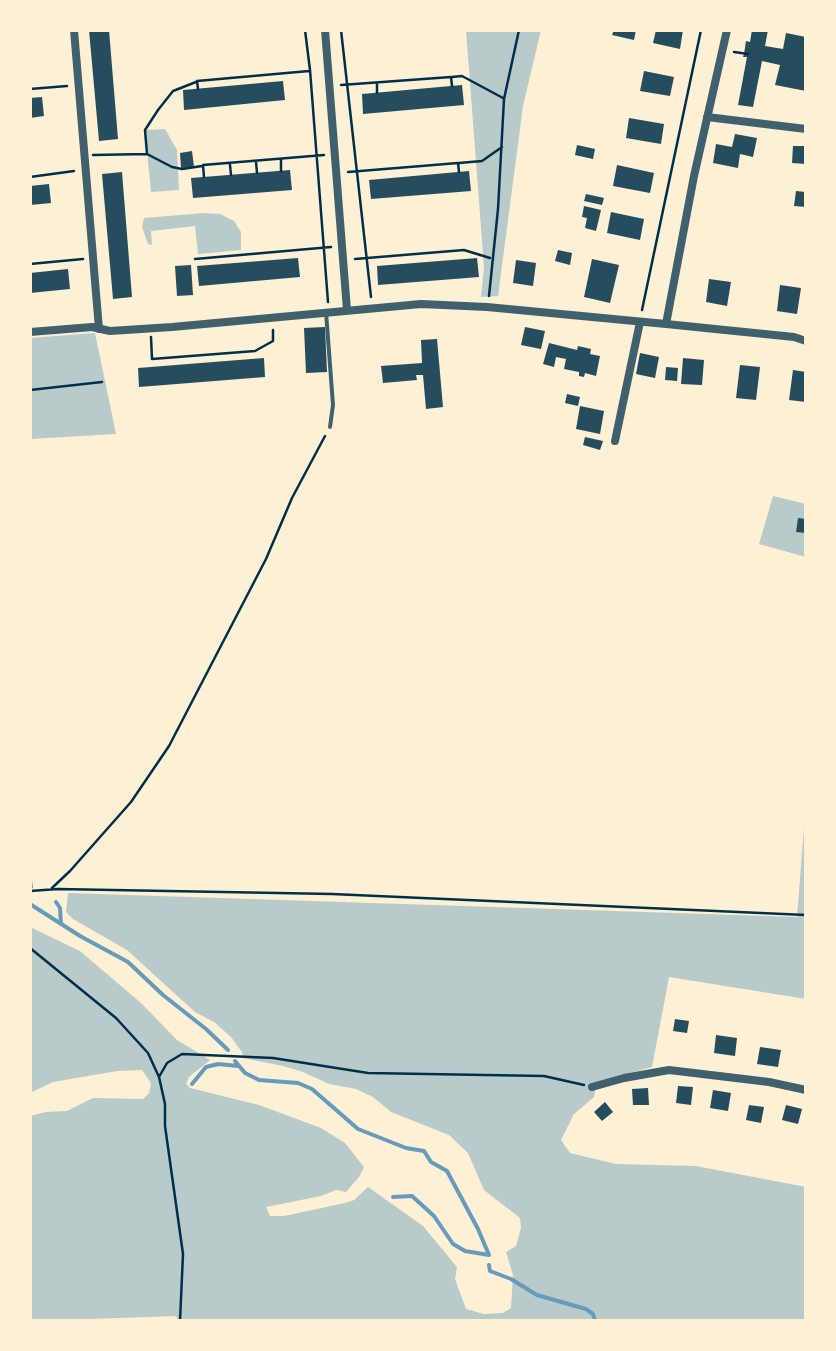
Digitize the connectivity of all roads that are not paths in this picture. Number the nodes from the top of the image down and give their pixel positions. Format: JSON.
{"nodes":[{"id":1,"x":74,"y":30,"type":"edge"},
{"id":2,"x":325,"y":30,"type":"edge"},
{"id":3,"x":727,"y":30,"type":"edge"},
{"id":4,"x":707,"y":117,"type":"junction"},
{"id":5,"x":806,"y":128,"type":"edge"},
{"id":6,"x":327,"y":309,"type":"junction"},
{"id":7,"x":347,"y":310,"type":"junction"},
{"id":8,"x":640,"y":322,"type":"junction"},
{"id":9,"x":666,"y":324,"type":"junction"},
{"id":10,"x":99,"y":329,"type":"junction"},
{"id":11,"x":30,"y":332,"type":"edge"},
{"id":12,"x":806,"y":341,"type":"edge"},
{"id":13,"x":330,"y":427,"type":"road end"},
{"id":14,"x":615,"y":441,"type":"dead end"},
{"id":15,"x":592,"y":1087,"type":"road end"},
{"id":16,"x":806,"y":1090,"type":"edge"}],
"edges":[{"from":1,"to":10,"type":"street"},
{"from":2,"to":7,"type":"street"},
{"from":3,"to":4,"type":"street"},
{"from":4,"to":5,"type":"street"},
{"from":4,"to":9,"type":"street"},
{"from":6,"to":7,"type":"street"},
{"from":6,"to":10,"type":"street"},
{"from":6,"to":13,"type":"lane"},
{"from":7,"to":8,"type":"street"},
{"from":8,"to":9,"type":"street"},
{"from":8,"to":14,"type":"street"},
{"from":9,"to":12,"type":"street"},
{"from":10,"to":11,"type":"street"},
{"from":15,"to":16,"type":"street"}]}
